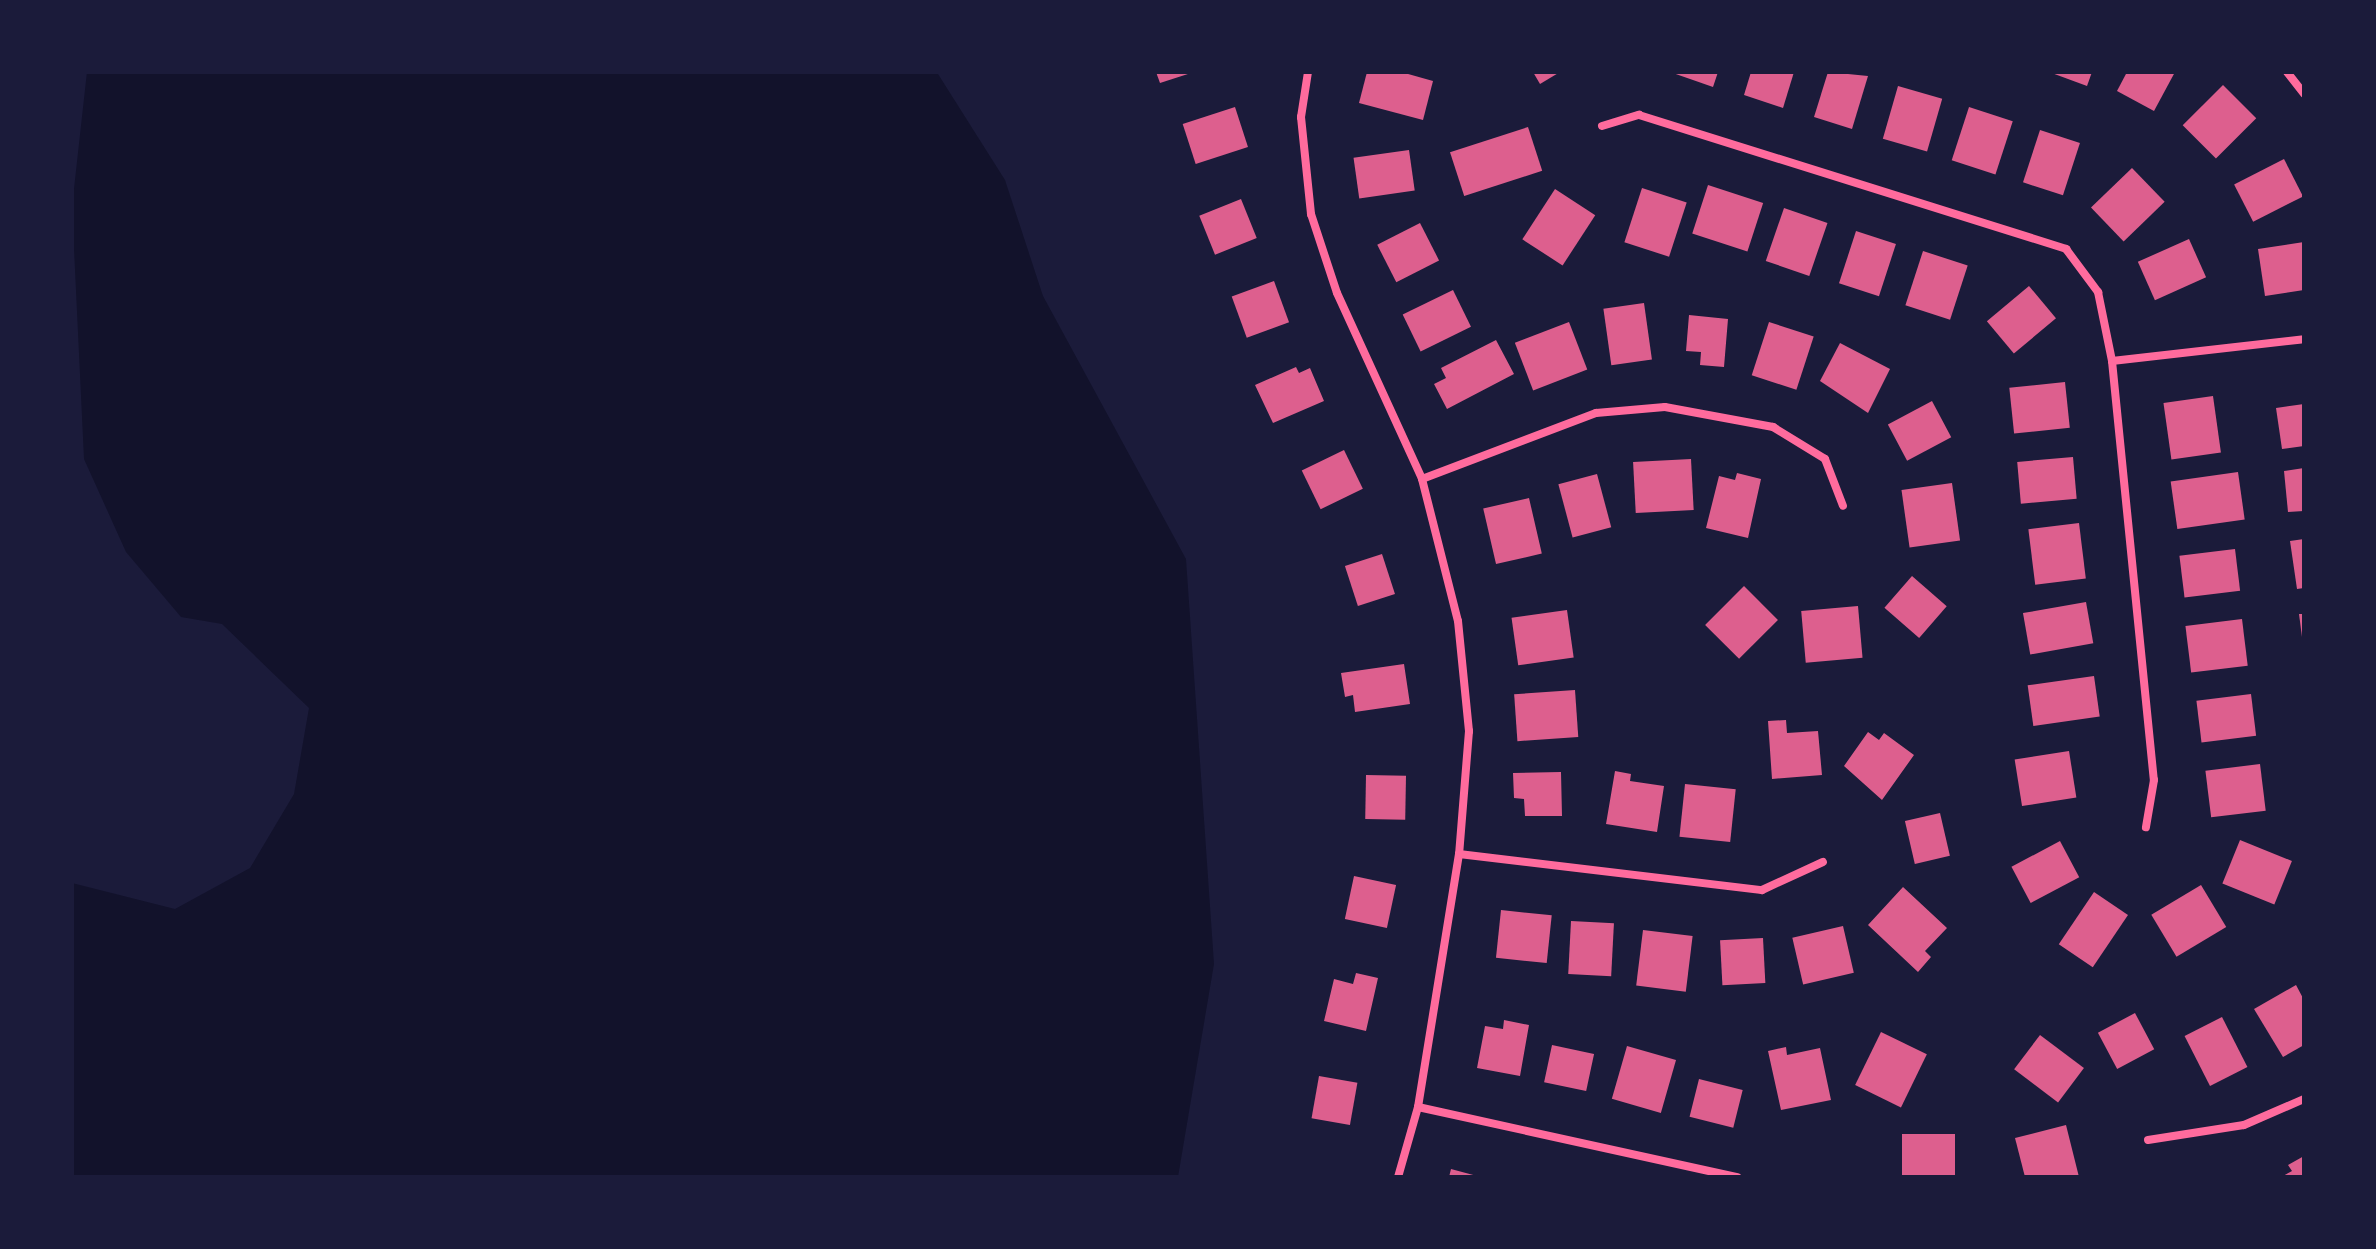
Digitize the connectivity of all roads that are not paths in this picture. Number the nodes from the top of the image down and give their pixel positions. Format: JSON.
{"nodes":[{"id":1,"x":1308,"y":72,"type":"edge"},
{"id":2,"x":2287,"y":72,"type":"edge"},
{"id":3,"x":2304,"y":94,"type":"edge"},
{"id":4,"x":1602,"y":126,"type":"dead end"},
{"id":5,"x":2304,"y":339,"type":"edge"},
{"id":6,"x":2112,"y":361,"type":"junction"},
{"id":7,"x":1422,"y":479,"type":"junction"},
{"id":8,"x":1843,"y":506,"type":"dead end"},
{"id":9,"x":2146,"y":827,"type":"dead end"},
{"id":10,"x":1459,"y":854,"type":"junction"},
{"id":11,"x":1823,"y":862,"type":"dead end"},
{"id":12,"x":2304,"y":1099,"type":"edge"},
{"id":13,"x":1418,"y":1107,"type":"junction"},
{"id":14,"x":2148,"y":1140,"type":"dead end"},
{"id":15,"x":1398,"y":1177,"type":"edge"},
{"id":16,"x":1737,"y":1177,"type":"edge"}],
"edges":[{"from":1,"to":7,"type":"street"},
{"from":2,"to":3,"type":"street"},
{"from":4,"to":6,"type":"street"},
{"from":5,"to":6,"type":"street"},
{"from":6,"to":9,"type":"street"},
{"from":7,"to":8,"type":"street"},
{"from":7,"to":10,"type":"street"},
{"from":10,"to":11,"type":"street"},
{"from":10,"to":13,"type":"street"},
{"from":12,"to":14,"type":"street"},
{"from":13,"to":15,"type":"street"},
{"from":13,"to":16,"type":"street"}]}
